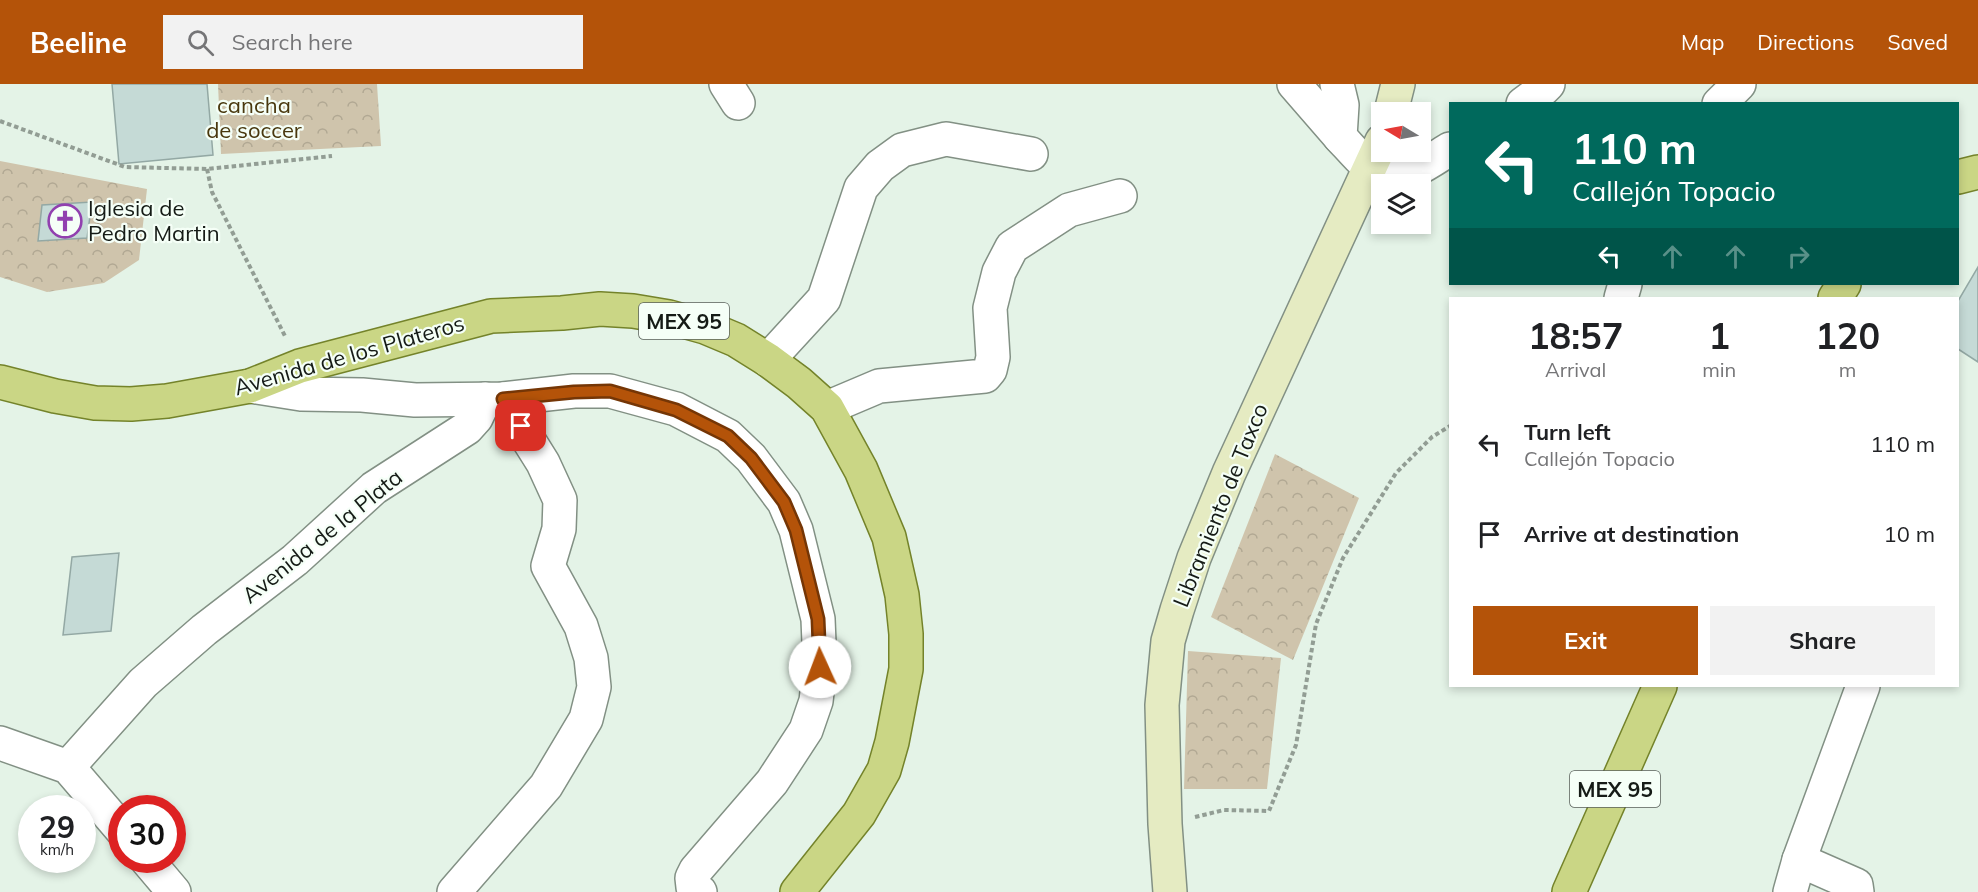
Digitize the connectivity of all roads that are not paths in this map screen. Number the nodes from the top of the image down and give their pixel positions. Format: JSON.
{"nodes":[{"id":1,"x":1294,"y":84,"type":"edge"},
{"id":2,"x":1337,"y":84,"type":"edge"},
{"id":3,"x":1398,"y":84,"type":"edge"},
{"id":4,"x":1548,"y":84,"type":"edge"},
{"id":5,"x":1739,"y":84,"type":"edge"},
{"id":6,"x":1394,"y":102,"type":"edge"},
{"id":7,"x":1526,"y":102,"type":"edge"},
{"id":8,"x":1721,"y":102,"type":"edge"},
{"id":9,"x":1340,"y":137,"type":"junction"},
{"id":10,"x":1449,"y":150,"type":"edge"},
{"id":11,"x":1371,"y":152,"type":"edge"},
{"id":12,"x":1031,"y":154,"type":"dead end"},
{"id":13,"x":1431,"y":159,"type":"edge"},
{"id":14,"x":1372,"y":162,"type":"edge"},
{"id":15,"x":1379,"y":162,"type":"edge"},
{"id":16,"x":1425,"y":162,"type":"edge"},
{"id":17,"x":1978,"y":172,"type":"edge"},
{"id":18,"x":1959,"y":177,"type":"edge"},
{"id":19,"x":1120,"y":196,"type":"dead end"},
{"id":20,"x":768,"y":360,"type":"junction"},
{"id":21,"x":0,"y":382,"type":"edge"},
{"id":22,"x":250,"y":386,"type":"junction"},
{"id":23,"x":494,"y":399,"type":"junction"},
{"id":24,"x":827,"y":408,"type":"junction"},
{"id":25,"x":1660,"y":687,"type":"edge"},
{"id":26,"x":1863,"y":687,"type":"edge"},
{"id":27,"x":0,"y":743,"type":"edge"},
{"id":28,"x":68,"y":767,"type":"junction"},
{"id":29,"x":108,"y":814,"type":"edge"},
{"id":30,"x":1799,"y":860,"type":"junction"},
{"id":31,"x":158,"y":873,"type":"edge"},
{"id":32,"x":174,"y":892,"type":"edge"},
{"id":33,"x":454,"y":892,"type":"edge"},
{"id":34,"x":700,"y":892,"type":"edge"},
{"id":35,"x":797,"y":892,"type":"edge"},
{"id":36,"x":1170,"y":892,"type":"edge"},
{"id":37,"x":1569,"y":892,"type":"edge"},
{"id":38,"x":1790,"y":892,"type":"edge"},
{"id":39,"x":1857,"y":892,"type":"edge"}],
"edges":[{"from":1,"to":9,"type":"street"},
{"from":2,"to":9,"type":"street"},
{"from":3,"to":6,"type":"main road"},
{"from":4,"to":7,"type":"street"},
{"from":5,"to":8,"type":"street"},
{"from":9,"to":11,"type":"street"},
{"from":10,"to":13,"type":"street"},
{"from":12,"to":20,"type":"street"},
{"from":14,"to":36,"type":"main road","name":"Libramiento de Taxco"},
{"from":15,"to":16,"type":"street"},
{"from":17,"to":18,"type":"main road"},
{"from":19,"to":24,"type":"street"},
{"from":20,"to":22,"type":"main road","name":"Avenida de los Plateros","number":"MEX 95"},
{"from":20,"to":24,"type":"main road","name":"Avenida de los Plateros","number":"MEX 95"},
{"from":21,"to":22,"type":"main road","name":"Avenida de los Plateros","number":"MEX 95"},
{"from":22,"to":23,"type":"street"},
{"from":23,"to":28,"type":"street","name":"Avenida de la Plata"},
{"from":23,"to":33,"type":"street"},
{"from":23,"to":34,"type":"street"},
{"from":24,"to":35,"type":"main road","name":"Avenida de los Plateros","number":"MEX 95"},
{"from":25,"to":37,"type":"main road","number":"MEX 95"},
{"from":26,"to":30,"type":"street"},
{"from":27,"to":28,"type":"street"},
{"from":28,"to":29,"type":"street"},
{"from":30,"to":38,"type":"street"},
{"from":30,"to":39,"type":"street"},
{"from":31,"to":32,"type":"street"}]}
